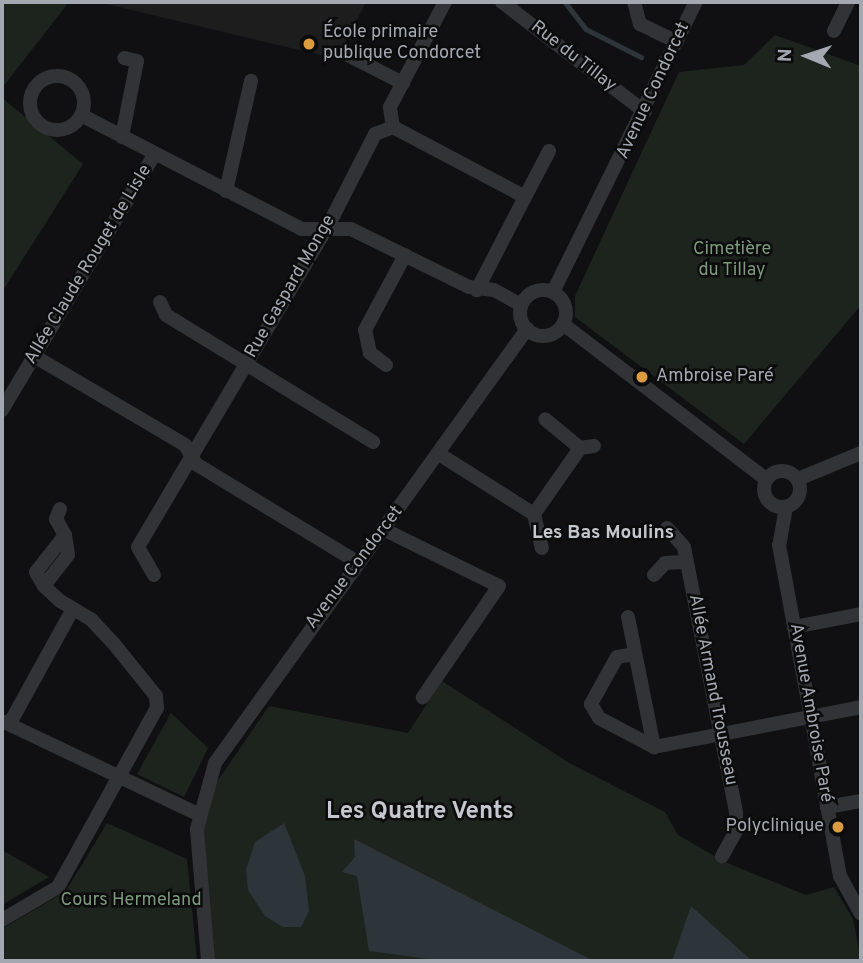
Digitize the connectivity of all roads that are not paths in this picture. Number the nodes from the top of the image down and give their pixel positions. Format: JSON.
{"nodes":[{"id":1,"x":445,"y":2,"type":"edge"},
{"id":2,"x":502,"y":2,"type":"edge"},
{"id":3,"x":634,"y":2,"type":"edge"},
{"id":4,"x":696,"y":2,"type":"edge"},
{"id":5,"x":848,"y":2,"type":"edge"},
{"id":6,"x":834,"y":31,"type":"dead end"},
{"id":7,"x":677,"y":41,"type":"junction"},
{"id":8,"x":348,"y":55,"type":"dead end"},
{"id":9,"x":124,"y":58,"type":"dead end"},
{"id":10,"x":251,"y":81,"type":"dead end"},
{"id":11,"x":403,"y":83,"type":"junction"},
{"id":12,"x":645,"y":112,"type":"junction"},
{"id":13,"x":82,"y":116,"type":"dead end"},
{"id":14,"x":393,"y":127,"type":"junction"},
{"id":15,"x":122,"y":137,"type":"junction"},
{"id":16,"x":549,"y":151,"type":"dead end"},
{"id":17,"x":154,"y":155,"type":"junction"},
{"id":18,"x":226,"y":191,"type":"junction"},
{"id":19,"x":525,"y":197,"type":"junction"},
{"id":20,"x":327,"y":228,"type":"junction"},
{"id":21,"x":405,"y":255,"type":"junction"},
{"id":22,"x":477,"y":290,"type":"junction"},
{"id":23,"x":552,"y":292,"type":"junction"},
{"id":24,"x":160,"y":302,"type":"dead end"},
{"id":25,"x":521,"y":305,"type":"junction"},
{"id":26,"x":563,"y":324,"type":"junction"},
{"id":27,"x":527,"y":329,"type":"junction"},
{"id":28,"x":34,"y":356,"type":"junction"},
{"id":29,"x":246,"y":364,"type":"junction"},
{"id":30,"x":386,"y":365,"type":"dead end"},
{"id":31,"x":2,"y":410,"type":"edge"},
{"id":32,"x":545,"y":419,"type":"dead end"},
{"id":33,"x":373,"y":442,"type":"dead end"},
{"id":34,"x":861,"y":453,"type":"edge"},
{"id":35,"x":190,"y":454,"type":"junction"},
{"id":36,"x":439,"y":454,"type":"junction"},
{"id":37,"x":766,"y":479,"type":"junction"},
{"id":38,"x":798,"y":479,"type":"junction"},
{"id":39,"x":786,"y":507,"type":"junction"},
{"id":40,"x":60,"y":509,"type":"dead end"},
{"id":41,"x":534,"y":514,"type":"junction"},
{"id":42,"x":667,"y":528,"type":"dead end"},
{"id":43,"x":383,"y":529,"type":"junction"},
{"id":44,"x":542,"y":548,"type":"dead end"},
{"id":45,"x":357,"y":562,"type":"junction"},
{"id":46,"x":687,"y":562,"type":"junction"},
{"id":47,"x":154,"y":575,"type":"dead end"},
{"id":48,"x":654,"y":575,"type":"dead end"},
{"id":49,"x":72,"y":610,"type":"junction"},
{"id":50,"x":861,"y":614,"type":"edge"},
{"id":51,"x":628,"y":617,"type":"dead end"},
{"id":52,"x":794,"y":628,"type":"junction"},
{"id":53,"x":635,"y":653,"type":"junction"},
{"id":54,"x":423,"y":697,"type":"dead end"},
{"id":55,"x":861,"y":707,"type":"edge"},
{"id":56,"x":811,"y":716,"type":"junction"},
{"id":57,"x":6,"y":722,"type":"edge"},
{"id":58,"x":723,"y":736,"type":"junction"},
{"id":59,"x":654,"y":747,"type":"junction"},
{"id":60,"x":121,"y":780,"type":"junction"},
{"id":61,"x":861,"y":801,"type":"edge"},
{"id":62,"x":827,"y":807,"type":"junction"},
{"id":63,"x":198,"y":814,"type":"junction"},
{"id":64,"x":722,"y":856,"type":"dead end"},
{"id":65,"x":861,"y":914,"type":"edge"},
{"id":66,"x":2,"y":920,"type":"edge"},
{"id":67,"x":208,"y":961,"type":"edge"}],
"edges":[{"from":1,"to":11,"type":"street"},
{"from":2,"to":12,"type":"street","name":"Rue du Tillay"},
{"from":3,"to":7,"type":"street"},
{"from":4,"to":7,"type":"street","name":"Avenue Condorcet"},
{"from":5,"to":6,"type":"street"},
{"from":7,"to":12,"type":"street","name":"Avenue Condorcet"},
{"from":8,"to":11,"type":"street"},
{"from":9,"to":15,"type":"street"},
{"from":10,"to":18,"type":"street"},
{"from":11,"to":14,"type":"street"},
{"from":12,"to":23,"type":"street","name":"Avenue Condorcet"},
{"from":13,"to":15,"type":"street"},
{"from":14,"to":19,"type":"street"},
{"from":14,"to":20,"type":"street","name":"Rue Gaspard Monge"},
{"from":15,"to":17,"type":"street"},
{"from":16,"to":19,"type":"street"},
{"from":17,"to":18,"type":"street"},
{"from":17,"to":28,"type":"street","name":"Allée Claude Rouget de Lisle"},
{"from":18,"to":20,"type":"street"},
{"from":19,"to":22,"type":"street"},
{"from":20,"to":21,"type":"street"},
{"from":20,"to":29,"type":"street","name":"Rue Gaspard Monge"},
{"from":21,"to":22,"type":"street"},
{"from":21,"to":30,"type":"street"},
{"from":22,"to":25,"type":"street"},
{"from":23,"to":25,"type":"street"},
{"from":23,"to":26,"type":"street"},
{"from":24,"to":29,"type":"street"},
{"from":25,"to":27,"type":"street"},
{"from":26,"to":27,"type":"street"},
{"from":26,"to":37,"type":"street"},
{"from":27,"to":36,"type":"street","name":"Avenue Condorcet"},
{"from":28,"to":31,"type":"street","name":"Allée Claude Rouget de Lisle"},
{"from":28,"to":35,"type":"street"},
{"from":29,"to":33,"type":"street"},
{"from":29,"to":35,"type":"street","name":"Rue Gaspard Monge"},
{"from":32,"to":41,"type":"street"},
{"from":34,"to":38,"type":"street"},
{"from":35,"to":45,"type":"street"},
{"from":35,"to":47,"type":"street","name":"Rue Gaspard Monge"},
{"from":36,"to":41,"type":"street"},
{"from":36,"to":43,"type":"street","name":"Avenue Condorcet"},
{"from":37,"to":38,"type":"street"},
{"from":37,"to":39,"type":"street"},
{"from":38,"to":39,"type":"street"},
{"from":39,"to":52,"type":"street","name":"Avenue Ambroise Paré"},
{"from":40,"to":49,"type":"street"},
{"from":41,"to":44,"type":"street"},
{"from":42,"to":46,"type":"street","name":"Allée Armand Trousseau"},
{"from":43,"to":45,"type":"street","name":"Avenue Condorcet"},
{"from":43,"to":54,"type":"street"},
{"from":45,"to":63,"type":"street","name":"Avenue Condorcet"},
{"from":46,"to":48,"type":"street"},
{"from":46,"to":58,"type":"street","name":"Allée Armand Trousseau"},
{"from":49,"to":57,"type":"street"},
{"from":49,"to":60,"type":"street"},
{"from":50,"to":52,"type":"street"},
{"from":51,"to":53,"type":"street"},
{"from":52,"to":56,"type":"street","name":"Avenue Ambroise Paré"},
{"from":53,"to":59,"type":"street"},
{"from":53,"to":59,"type":"street"},
{"from":55,"to":56,"type":"street"},
{"from":56,"to":58,"type":"street"},
{"from":56,"to":62,"type":"street","name":"Avenue Ambroise Paré"},
{"from":57,"to":60,"type":"street"},
{"from":58,"to":59,"type":"street"},
{"from":58,"to":64,"type":"street","name":"Allée Armand Trousseau"},
{"from":60,"to":63,"type":"street"},
{"from":60,"to":66,"type":"street"},
{"from":61,"to":62,"type":"street"},
{"from":62,"to":65,"type":"street","name":"Avenue Ambroise Paré"},
{"from":63,"to":67,"type":"street"}]}
